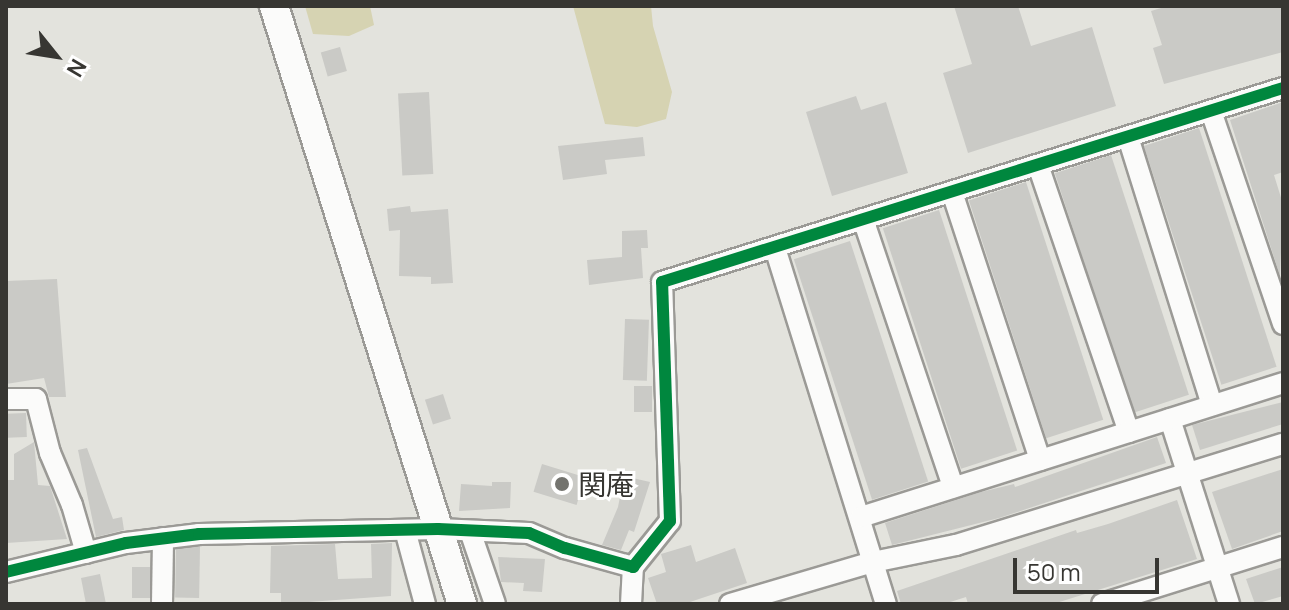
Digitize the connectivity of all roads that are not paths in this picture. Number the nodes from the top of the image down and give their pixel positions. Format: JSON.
{"nodes":[{"id":1,"x":274,"y":6,"type":"edge"},
{"id":2,"x":1283,"y":88,"type":"edge"},
{"id":3,"x":1211,"y":111,"type":"junction"},
{"id":4,"x":1128,"y":137,"type":"junction"},
{"id":5,"x":1038,"y":165,"type":"junction"},
{"id":6,"x":952,"y":192,"type":"junction"},
{"id":7,"x":863,"y":219,"type":"junction"},
{"id":8,"x":775,"y":248,"type":"junction"},
{"id":9,"x":1283,"y":324,"type":"edge"},
{"id":10,"x":1283,"y":383,"type":"edge"},
{"id":11,"x":6,"y":399,"type":"edge"},
{"id":12,"x":1212,"y":405,"type":"junction"},
{"id":13,"x":1170,"y":419,"type":"junction"},
{"id":14,"x":1129,"y":432,"type":"junction"},
{"id":15,"x":1283,"y":444,"type":"edge"},
{"id":16,"x":1040,"y":460,"type":"junction"},
{"id":17,"x":1188,"y":475,"type":"junction"},
{"id":18,"x":953,"y":487,"type":"junction"},
{"id":19,"x":861,"y":517,"type":"junction"},
{"id":20,"x":438,"y":529,"type":"junction"},
{"id":21,"x":405,"y":530,"type":"junction"},
{"id":22,"x":470,"y":531,"type":"junction"},
{"id":23,"x":163,"y":538,"type":"junction"},
{"id":24,"x":1283,"y":547,"type":"edge"},
{"id":25,"x":86,"y":553,"type":"junction"},
{"id":26,"x":873,"y":562,"type":"junction"},
{"id":27,"x":633,"y":567,"type":"junction"},
{"id":28,"x":1218,"y":567,"type":"junction"},
{"id":29,"x":6,"y":572,"type":"edge"},
{"id":30,"x":162,"y":604,"type":"edge"},
{"id":31,"x":425,"y":604,"type":"edge"},
{"id":32,"x":462,"y":604,"type":"edge"},
{"id":33,"x":495,"y":604,"type":"edge"},
{"id":34,"x":631,"y":604,"type":"edge"},
{"id":35,"x":730,"y":604,"type":"edge"},
{"id":36,"x":886,"y":604,"type":"edge"},
{"id":37,"x":1102,"y":604,"type":"edge"},
{"id":38,"x":1229,"y":604,"type":"edge"}],
"edges":[{"from":1,"to":20,"type":"street"},
{"from":2,"to":3,"type":"street"},
{"from":3,"to":4,"type":"street"},
{"from":3,"to":9,"type":"street"},
{"from":4,"to":5,"type":"street"},
{"from":4,"to":12,"type":"street"},
{"from":5,"to":6,"type":"street"},
{"from":5,"to":14,"type":"street"},
{"from":6,"to":7,"type":"street"},
{"from":6,"to":16,"type":"street"},
{"from":7,"to":8,"type":"street"},
{"from":7,"to":18,"type":"street"},
{"from":8,"to":19,"type":"street"},
{"from":8,"to":27,"type":"street"},
{"from":10,"to":12,"type":"street"},
{"from":11,"to":25,"type":"street"},
{"from":12,"to":13,"type":"street"},
{"from":13,"to":14,"type":"street"},
{"from":13,"to":17,"type":"street"},
{"from":14,"to":16,"type":"street"},
{"from":15,"to":17,"type":"street"},
{"from":16,"to":18,"type":"street"},
{"from":17,"to":26,"type":"street"},
{"from":17,"to":28,"type":"street"},
{"from":18,"to":19,"type":"street"},
{"from":19,"to":26,"type":"street"},
{"from":20,"to":21,"type":"street"},
{"from":20,"to":22,"type":"street"},
{"from":20,"to":32,"type":"street"},
{"from":21,"to":23,"type":"street"},
{"from":21,"to":31,"type":"street"},
{"from":22,"to":27,"type":"street"},
{"from":22,"to":33,"type":"street"},
{"from":23,"to":25,"type":"street"},
{"from":23,"to":30,"type":"street"},
{"from":24,"to":28,"type":"street"},
{"from":25,"to":29,"type":"street"},
{"from":26,"to":35,"type":"street"},
{"from":26,"to":36,"type":"street"},
{"from":27,"to":34,"type":"street"},
{"from":28,"to":37,"type":"street"},
{"from":28,"to":38,"type":"street"}]}
